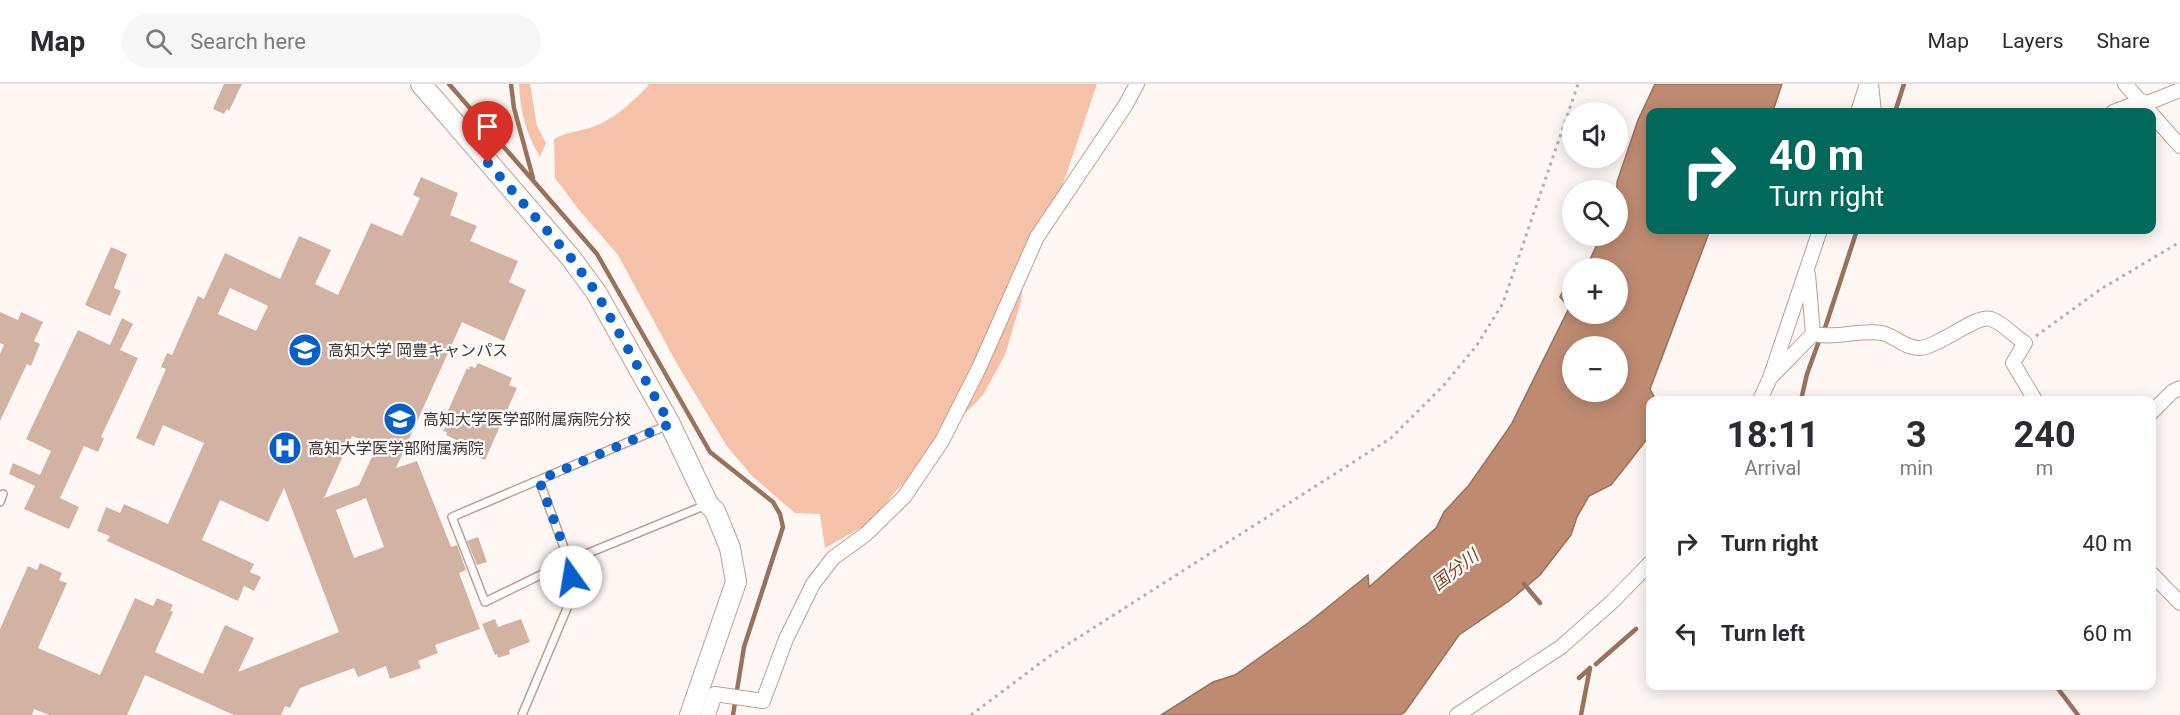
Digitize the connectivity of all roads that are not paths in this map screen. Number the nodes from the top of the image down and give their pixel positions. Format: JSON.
{"nodes":[{"id":1,"x":421,"y":84,"type":"edge"},
{"id":2,"x":1137,"y":84,"type":"edge"},
{"id":3,"x":1869,"y":84,"type":"edge"},
{"id":4,"x":2125,"y":84,"type":"edge"},
{"id":5,"x":2180,"y":90,"type":"edge"},
{"id":6,"x":2143,"y":103,"type":"junction"},
{"id":7,"x":1860,"y":108,"type":"edge"},
{"id":8,"x":1873,"y":108,"type":"edge"},
{"id":9,"x":2126,"y":108,"type":"edge"},
{"id":10,"x":2147,"y":108,"type":"edge"},
{"id":11,"x":2156,"y":118,"type":"edge"},
{"id":12,"x":2180,"y":146,"type":"edge"},
{"id":13,"x":1819,"y":234,"type":"edge"},
{"id":14,"x":1808,"y":266,"type":"junction"},
{"id":15,"x":1813,"y":334,"type":"junction"},
{"id":16,"x":1770,"y":378,"type":"junction"},
{"id":17,"x":2180,"y":388,"type":"edge"},
{"id":18,"x":1762,"y":396,"type":"edge"},
{"id":19,"x":2034,"y":396,"type":"edge"},
{"id":20,"x":2156,"y":407,"type":"edge"},
{"id":21,"x":670,"y":424,"type":"junction"},
{"id":22,"x":539,"y":480,"type":"junction"},
{"id":23,"x":3,"y":494,"type":"dead end"},
{"id":24,"x":0,"y":502,"type":"edge"},
{"id":25,"x":708,"y":504,"type":"junction"},
{"id":26,"x":569,"y":561,"type":"junction"},
{"id":27,"x":1646,"y":567,"type":"edge"},
{"id":28,"x":2156,"y":578,"type":"edge"},
{"id":29,"x":2180,"y":603,"type":"edge"},
{"id":30,"x":758,"y":705,"type":"edge"},
{"id":31,"x":522,"y":715,"type":"edge"},
{"id":32,"x":690,"y":715,"type":"edge"},
{"id":33,"x":708,"y":715,"type":"edge"},
{"id":34,"x":1457,"y":715,"type":"edge"}],
"edges":[{"from":1,"to":21,"type":"street"},
{"from":2,"to":30,"type":"street"},
{"from":3,"to":7,"type":"street"},
{"from":3,"to":8,"type":"street"},
{"from":4,"to":6,"type":"street"},
{"from":5,"to":6,"type":"street"},
{"from":6,"to":9,"type":"street"},
{"from":6,"to":10,"type":"street"},
{"from":11,"to":12,"type":"street"},
{"from":13,"to":14,"type":"street"},
{"from":14,"to":15,"type":"street"},
{"from":14,"to":16,"type":"street"},
{"from":15,"to":16,"type":"street"},
{"from":15,"to":19,"type":"street"},
{"from":16,"to":18,"type":"street"},
{"from":17,"to":20,"type":"street"},
{"from":21,"to":22,"type":"lane"},
{"from":21,"to":25,"type":"street"},
{"from":22,"to":26,"type":"lane"},
{"from":22,"to":26,"type":"lane"},
{"from":23,"to":24,"type":"lane"},
{"from":25,"to":26,"type":"lane"},
{"from":25,"to":32,"type":"street"},
{"from":26,"to":31,"type":"lane"},
{"from":27,"to":34,"type":"street"},
{"from":28,"to":29,"type":"street"},
{"from":30,"to":33,"type":"street"}]}
